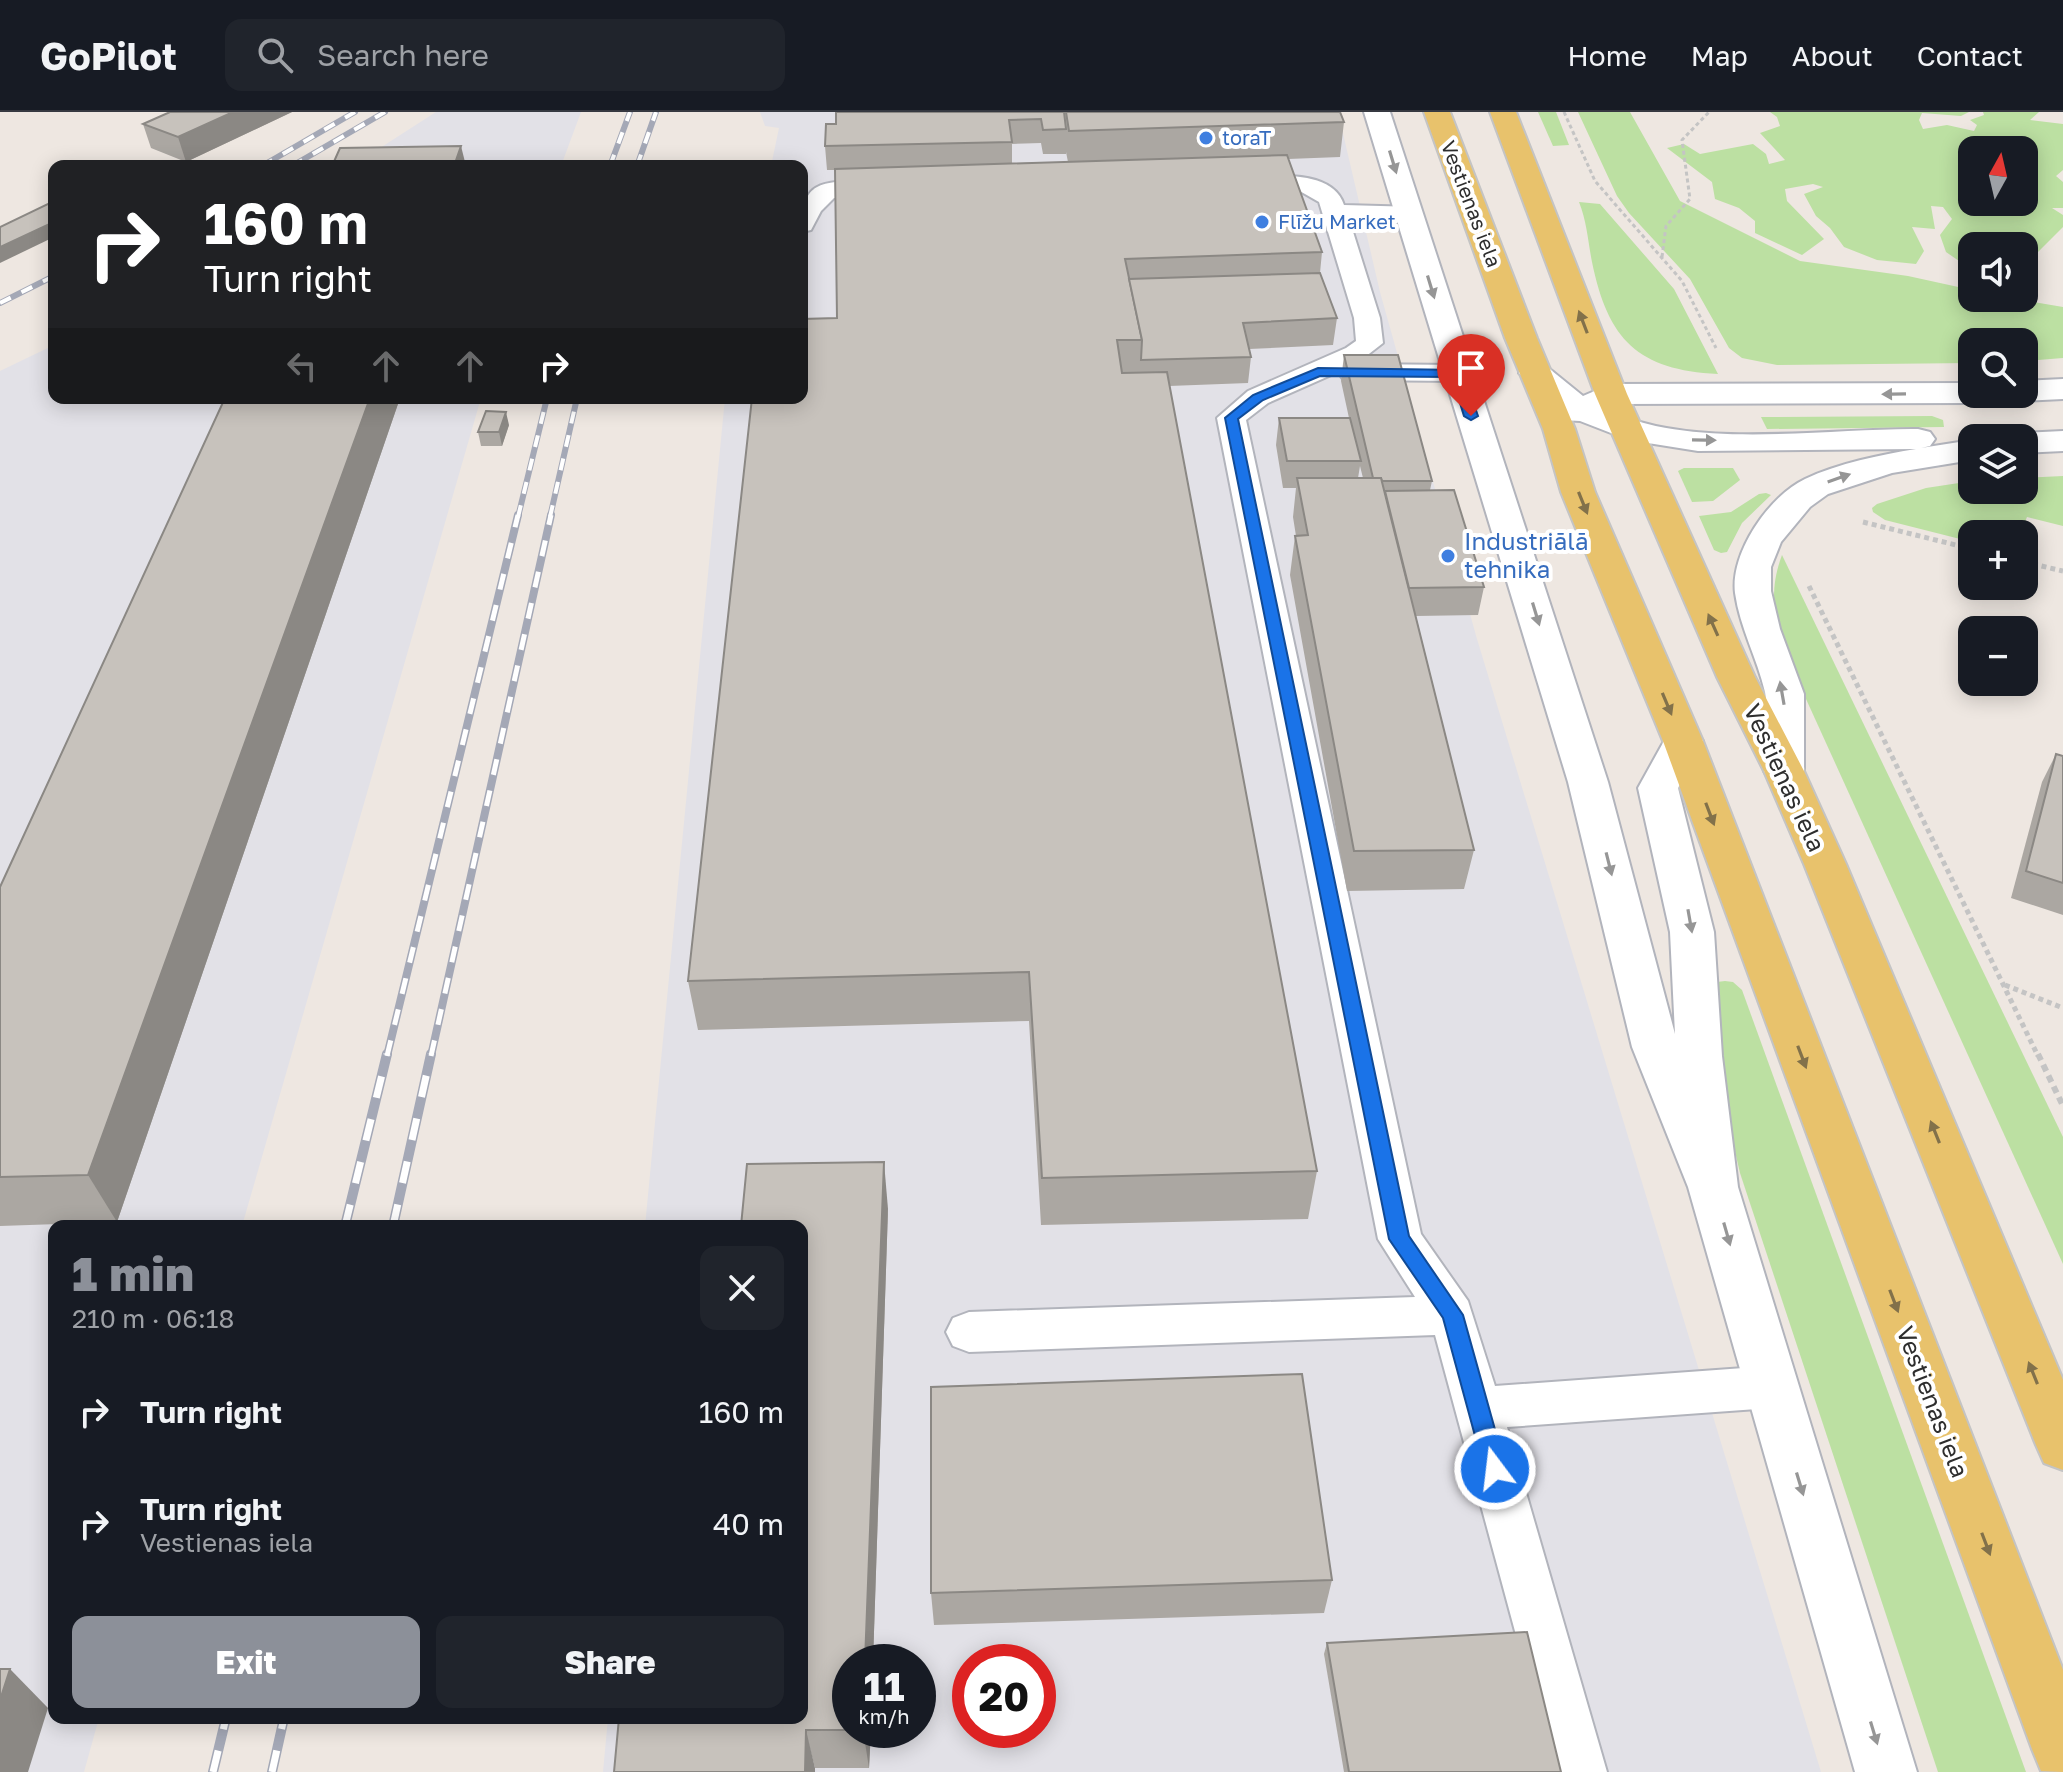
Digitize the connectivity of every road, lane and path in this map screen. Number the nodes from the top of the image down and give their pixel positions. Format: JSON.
{"nodes":[{"id":1,"x":1377,"y":112,"type":"edge"},
{"id":2,"x":1437,"y":112,"type":"edge"},
{"id":3,"x":1503,"y":112,"type":"edge"},
{"id":4,"x":1564,"y":112,"type":"edge"},
{"id":5,"x":1709,"y":112,"type":"edge"},
{"id":6,"x":1224,"y":184,"type":"edge"},
{"id":7,"x":909,"y":189,"type":"edge"},
{"id":8,"x":808,"y":212,"type":"edge"},
{"id":9,"x":1334,"y":212,"type":"junction"},
{"id":10,"x":1408,"y":212,"type":"junction"},
{"id":11,"x":1662,"y":258,"type":"junction"},
{"id":12,"x":1318,"y":372,"type":"junction"},
{"id":13,"x":1457,"y":373,"type":"junction"},
{"id":14,"x":2063,"y":389,"type":"edge"},
{"id":15,"x":2038,"y":390,"type":"edge"},
{"id":16,"x":1958,"y":393,"type":"edge"},
{"id":17,"x":1611,"y":394,"type":"junction"},
{"id":18,"x":1740,"y":394,"type":"junction"},
{"id":19,"x":1570,"y":419,"type":"junction"},
{"id":20,"x":1627,"y":429,"type":"junction"},
{"id":21,"x":1958,"y":441,"type":"edge"},
{"id":22,"x":2063,"y":441,"type":"edge"},
{"id":23,"x":2038,"y":442,"type":"edge"},
{"id":24,"x":1958,"y":452,"type":"edge"},
{"id":25,"x":1798,"y":500,"type":"junction"},
{"id":26,"x":1958,"y":546,"type":"edge"},
{"id":27,"x":2038,"y":565,"type":"edge"},
{"id":28,"x":2063,"y":571,"type":"edge"},
{"id":29,"x":1804,"y":574,"type":"dead end"},
{"id":30,"x":1683,"y":741,"type":"junction"},
{"id":31,"x":1784,"y":771,"type":"junction"},
{"id":32,"x":2004,"y":984,"type":"junction"},
{"id":33,"x":2063,"y":1008,"type":"edge"},
{"id":34,"x":2063,"y":1106,"type":"edge"},
{"id":35,"x":1713,"y":1187,"type":"junction"},
{"id":36,"x":1452,"y":1315,"type":"junction"},
{"id":37,"x":969,"y":1332,"type":"dead end"},
{"id":38,"x":1771,"y":1387,"type":"junction"},
{"id":39,"x":1478,"y":1408,"type":"junction"},
{"id":40,"x":2063,"y":1445,"type":"edge"},
{"id":41,"x":2063,"y":1749,"type":"edge"},
{"id":42,"x":1580,"y":1772,"type":"edge"},
{"id":43,"x":1886,"y":1772,"type":"edge"}],
"edges":[{"from":1,"to":10,"type":"street","one_way":true},
{"from":2,"to":19,"type":"main road","name":"Vestienas iela"},
{"from":17,"to":3,"type":"main road","name":"Vestienas iela","one_way":true},
{"from":4,"to":11,"type":"path"},
{"from":5,"to":11,"type":"path"},
{"from":6,"to":9,"type":"lane"},
{"from":7,"to":8,"type":"lane"},
{"from":9,"to":10,"type":"lane"},
{"from":9,"to":12,"type":"lane"},
{"from":10,"to":13,"type":"street","one_way":true},
{"from":11,"to":18,"type":"path"},
{"from":12,"to":13,"type":"lane"},
{"from":12,"to":36,"type":"lane"},
{"from":13,"to":35,"type":"street","one_way":true},
{"from":14,"to":15,"type":"street"},
{"from":16,"to":18,"type":"street","one_way":true},
{"from":17,"to":18,"type":"street"},
{"from":17,"to":19,"type":"street"},
{"from":17,"to":20,"type":"main road","name":"Vestienas iela"},
{"from":19,"to":20,"type":"street"},
{"from":19,"to":30,"type":"main road","name":"Vestienas iela","one_way":true},
{"from":20,"to":21,"type":"street","one_way":true},
{"from":31,"to":20,"type":"main road","name":"Vestienas iela","one_way":true},
{"from":22,"to":23,"type":"street"},
{"from":25,"to":24,"type":"street","one_way":true},
{"from":25,"to":26,"type":"path"},
{"from":31,"to":25,"type":"street","one_way":true},
{"from":27,"to":28,"type":"path"},
{"from":29,"to":32,"type":"path"},
{"from":30,"to":35,"type":"street","one_way":true},
{"from":30,"to":41,"type":"main road","name":"Vestienas iela","one_way":true},
{"from":40,"to":31,"type":"main road","name":"Vestienas iela","one_way":true},
{"from":32,"to":33,"type":"path"},
{"from":32,"to":34,"type":"path"},
{"from":35,"to":38,"type":"street","one_way":true},
{"from":36,"to":37,"type":"lane"},
{"from":36,"to":39,"type":"lane"},
{"from":38,"to":39,"type":"lane"},
{"from":38,"to":43,"type":"street","one_way":true},
{"from":39,"to":42,"type":"lane"}]}
